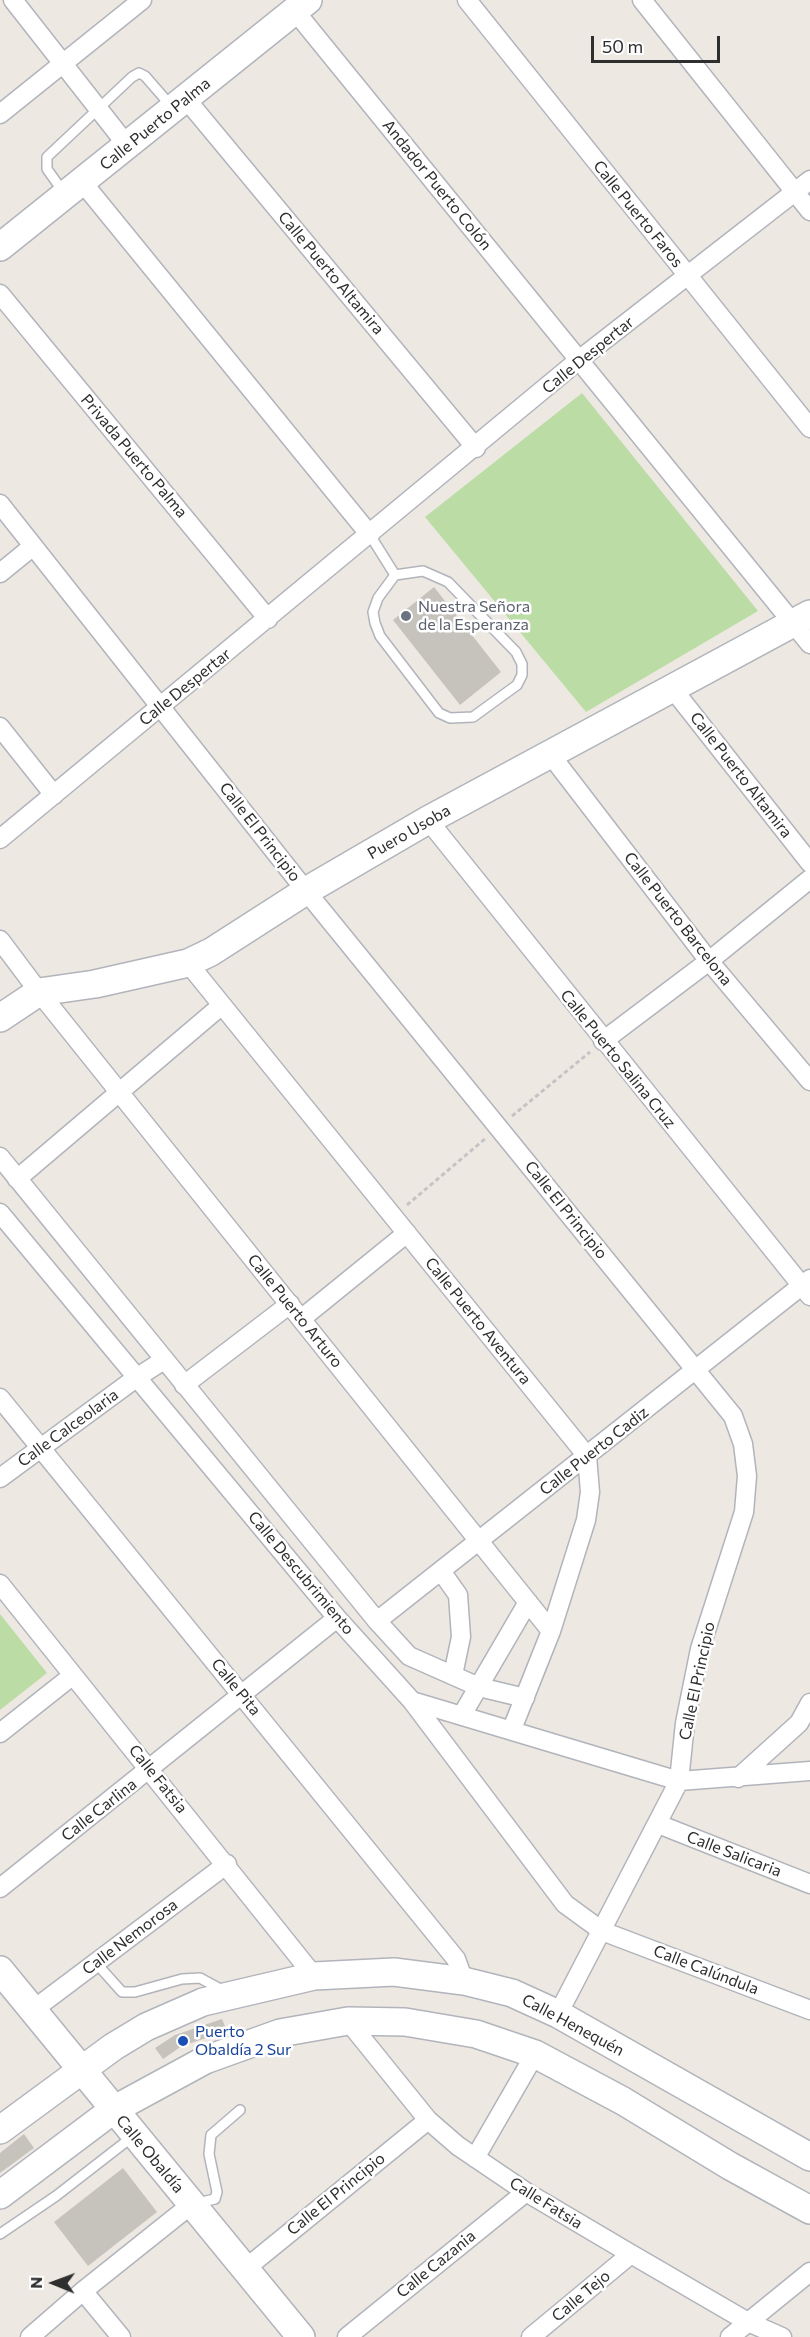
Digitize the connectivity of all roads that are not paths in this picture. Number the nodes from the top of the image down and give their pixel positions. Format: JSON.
{"nodes":[{"id":1,"x":13,"y":0,"type":"edge"},
{"id":2,"x":142,"y":0,"type":"edge"},
{"id":3,"x":467,"y":0,"type":"edge"},
{"id":4,"x":642,"y":0,"type":"edge"},
{"id":5,"x":301,"y":6,"type":"edge"},
{"id":6,"x":63,"y":62,"type":"junction"},
{"id":7,"x":180,"y":104,"type":"junction"},
{"id":8,"x":99,"y":110,"type":"junction"},
{"id":9,"x":0,"y":114,"type":"edge"},
{"id":10,"x":126,"y":144,"type":"junction"},
{"id":11,"x":810,"y":180,"type":"edge"},
{"id":12,"x":74,"y":189,"type":"junction"},
{"id":13,"x":795,"y":192,"type":"junction"},
{"id":14,"x":810,"y":211,"type":"edge"},
{"id":15,"x":0,"y":247,"type":"edge"},
{"id":16,"x":688,"y":276,"type":"junction"},
{"id":17,"x":0,"y":294,"type":"edge"},
{"id":18,"x":580,"y":359,"type":"junction"},
{"id":19,"x":810,"y":428,"type":"edge"},
{"id":20,"x":476,"y":448,"type":"junction"},
{"id":21,"x":0,"y":504,"type":"edge"},
{"id":22,"x":370,"y":535,"type":"junction"},
{"id":23,"x":32,"y":547,"type":"junction"},
{"id":24,"x":0,"y":573,"type":"edge"},
{"id":25,"x":395,"y":574,"type":"junction"},
{"id":26,"x":802,"y":618,"type":"edge"},
{"id":27,"x":268,"y":619,"type":"junction"},
{"id":28,"x":810,"y":644,"type":"edge"},
{"id":29,"x":672,"y":688,"type":"junction"},
{"id":30,"x":161,"y":707,"type":"junction"},
{"id":31,"x":0,"y":727,"type":"edge"},
{"id":32,"x":550,"y":754,"type":"junction"},
{"id":33,"x":54,"y":795,"type":"junction"},
{"id":34,"x":428,"y":820,"type":"junction"},
{"id":35,"x":0,"y":839,"type":"edge"},
{"id":36,"x":810,"y":863,"type":"edge"},
{"id":37,"x":810,"y":879,"type":"edge"},
{"id":38,"x":306,"y":891,"type":"junction"},
{"id":39,"x":0,"y":940,"type":"edge"},
{"id":40,"x":709,"y":961,"type":"junction"},
{"id":41,"x":188,"y":963,"type":"junction"},
{"id":42,"x":39,"y":992,"type":"junction"},
{"id":43,"x":222,"y":1005,"type":"junction"},
{"id":44,"x":0,"y":1018,"type":"edge"},
{"id":45,"x":603,"y":1041,"type":"junction"},
{"id":46,"x":810,"y":1081,"type":"edge"},
{"id":47,"x":120,"y":1092,"type":"junction"},
{"id":48,"x":0,"y":1157,"type":"edge"},
{"id":49,"x":17,"y":1179,"type":"junction"},
{"id":50,"x":0,"y":1213,"type":"edge"},
{"id":51,"x":407,"y":1233,"type":"junction"},
{"id":52,"x":808,"y":1287,"type":"edge"},
{"id":53,"x":290,"y":1304,"type":"junction"},
{"id":54,"x":301,"y":1319,"type":"junction"},
{"id":55,"x":164,"y":1360,"type":"junction"},
{"id":56,"x":695,"y":1371,"type":"junction"},
{"id":57,"x":136,"y":1378,"type":"junction"},
{"id":58,"x":184,"y":1384,"type":"junction"},
{"id":59,"x":0,"y":1398,"type":"edge"},
{"id":60,"x":40,"y":1448,"type":"junction"},
{"id":61,"x":587,"y":1456,"type":"junction"},
{"id":62,"x":0,"y":1478,"type":"edge"},
{"id":63,"x":478,"y":1541,"type":"junction"},
{"id":64,"x":441,"y":1571,"type":"junction"},
{"id":65,"x":0,"y":1584,"type":"edge"},
{"id":66,"x":528,"y":1602,"type":"junction"},
{"id":67,"x":337,"y":1617,"type":"junction"},
{"id":68,"x":377,"y":1621,"type":"junction"},
{"id":69,"x":551,"y":1631,"type":"junction"},
{"id":70,"x":453,"y":1675,"type":"junction"},
{"id":71,"x":72,"y":1676,"type":"junction"},
{"id":72,"x":478,"y":1686,"type":"junction"},
{"id":73,"x":242,"y":1694,"type":"junction"},
{"id":74,"x":525,"y":1698,"type":"junction"},
{"id":75,"x":412,"y":1701,"type":"junction"},
{"id":76,"x":810,"y":1704,"type":"edge"},
{"id":77,"x":462,"y":1715,"type":"junction"},
{"id":78,"x":804,"y":1724,"type":"edge"},
{"id":79,"x":512,"y":1730,"type":"junction"},
{"id":80,"x":0,"y":1733,"type":"edge"},
{"id":81,"x":151,"y":1770,"type":"junction"},
{"id":82,"x":810,"y":1771,"type":"edge"},
{"id":83,"x":738,"y":1778,"type":"junction"},
{"id":84,"x":679,"y":1781,"type":"junction"},
{"id":85,"x":658,"y":1824,"type":"junction"},
{"id":86,"x":226,"y":1864,"type":"junction"},
{"id":87,"x":810,"y":1884,"type":"edge"},
{"id":88,"x":0,"y":1888,"type":"edge"},
{"id":89,"x":602,"y":1931,"type":"junction"},
{"id":90,"x":96,"y":1963,"type":"junction"},
{"id":91,"x":1,"y":1975,"type":"edge"},
{"id":92,"x":314,"y":1976,"type":"junction"},
{"id":93,"x":464,"y":1981,"type":"junction"},
{"id":94,"x":228,"y":1994,"type":"junction"},
{"id":95,"x":33,"y":2010,"type":"junction"},
{"id":96,"x":810,"y":2010,"type":"edge"},
{"id":97,"x":558,"y":2014,"type":"junction"},
{"id":98,"x":348,"y":2022,"type":"junction"},
{"id":99,"x":535,"y":2054,"type":"junction"},
{"id":100,"x":81,"y":2070,"type":"junction"},
{"id":101,"x":114,"y":2110,"type":"junction"},
{"id":102,"x":240,"y":2110,"type":"dead end"},
{"id":103,"x":428,"y":2120,"type":"junction"},
{"id":104,"x":0,"y":2130,"type":"edge"},
{"id":105,"x":134,"y":2136,"type":"junction"},
{"id":106,"x":810,"y":2157,"type":"edge"},
{"id":107,"x":475,"y":2158,"type":"junction"},
{"id":108,"x":526,"y":2192,"type":"junction"},
{"id":109,"x":0,"y":2194,"type":"edge"},
{"id":110,"x":192,"y":2204,"type":"junction"},
{"id":111,"x":810,"y":2210,"type":"edge"},
{"id":112,"x":0,"y":2234,"type":"edge"},
{"id":113,"x":631,"y":2254,"type":"junction"},
{"id":114,"x":244,"y":2269,"type":"junction"},
{"id":115,"x":810,"y":2272,"type":"edge"},
{"id":116,"x":83,"y":2291,"type":"junction"},
{"id":117,"x":748,"y":2322,"type":"junction"},
{"id":118,"x":30,"y":2337,"type":"edge"},
{"id":119,"x":121,"y":2337,"type":"edge"},
{"id":120,"x":301,"y":2337,"type":"edge"},
{"id":121,"x":346,"y":2337,"type":"edge"},
{"id":122,"x":531,"y":2337,"type":"edge"},
{"id":123,"x":730,"y":2337,"type":"edge"},
{"id":124,"x":782,"y":2337,"type":"edge"}],
"edges":[{"from":1,"to":6,"type":"street"},
{"from":2,"to":6,"type":"street"},
{"from":3,"to":16,"type":"street","name":"Calle Puerto Faros"},
{"from":4,"to":13,"type":"street"},
{"from":5,"to":7,"type":"main road","name":"Calle Puerto Palma"},
{"from":5,"to":18,"type":"street","name":"Andador Puerto Colón"},
{"from":6,"to":8,"type":"street"},
{"from":6,"to":9,"type":"street"},
{"from":7,"to":8,"type":"lane"},
{"from":7,"to":10,"type":"main road","name":"Calle Puerto Palma"},
{"from":7,"to":20,"type":"street","name":"Calle Puerto Altamira"},
{"from":8,"to":10,"type":"street"},
{"from":8,"to":12,"type":"lane"},
{"from":10,"to":12,"type":"main road","name":"Calle Puerto Palma"},
{"from":11,"to":13,"type":"street","name":"Calle Despertar"},
{"from":12,"to":15,"type":"main road","name":"Calle Puerto Palma"},
{"from":12,"to":22,"type":"street"},
{"from":13,"to":14,"type":"street"},
{"from":13,"to":16,"type":"street","name":"Calle Despertar"},
{"from":16,"to":18,"type":"street","name":"Calle Despertar"},
{"from":16,"to":19,"type":"street","name":"Calle Puerto Faros"},
{"from":17,"to":27,"type":"street","name":"Privada Puerto Palma"},
{"from":18,"to":20,"type":"street","name":"Calle Despertar"},
{"from":18,"to":26,"type":"street","name":"Andador Puerto Colón"},
{"from":20,"to":22,"type":"street","name":"Calle Despertar"},
{"from":21,"to":23,"type":"street","name":"Calle El Principio"},
{"from":22,"to":25,"type":"lane"},
{"from":22,"to":27,"type":"street","name":"Calle Despertar"},
{"from":23,"to":24,"type":"street"},
{"from":23,"to":30,"type":"street","name":"Calle El Principio"},
{"from":25,"to":25,"type":"lane"},
{"from":26,"to":28,"type":"street"},
{"from":26,"to":29,"type":"main road","name":"Puero Usoba"},
{"from":27,"to":30,"type":"street","name":"Calle Despertar"},
{"from":29,"to":32,"type":"main road","name":"Puero Usoba"},
{"from":29,"to":36,"type":"street","name":"Calle Puerto Altamira"},
{"from":30,"to":33,"type":"street","name":"Calle Despertar"},
{"from":30,"to":38,"type":"street","name":"Calle El Principio"},
{"from":31,"to":33,"type":"street"},
{"from":32,"to":34,"type":"main road","name":"Puero Usoba"},
{"from":32,"to":40,"type":"street","name":"Calle Puerto Barcelona"},
{"from":33,"to":35,"type":"street","name":"Calle Despertar"},
{"from":34,"to":38,"type":"main road","name":"Puero Usoba"},
{"from":34,"to":45,"type":"street","name":"Calle Puerto Salina Cruz"},
{"from":37,"to":40,"type":"street"},
{"from":38,"to":41,"type":"main road","name":"Puero Usoba"},
{"from":38,"to":56,"type":"street","name":"Calle El Principio"},
{"from":39,"to":42,"type":"street","name":"Calle Puerto Arturo"},
{"from":40,"to":45,"type":"street"},
{"from":40,"to":46,"type":"street","name":"Calle Puerto Barcelona"},
{"from":41,"to":42,"type":"main road","name":"Puero Usoba"},
{"from":41,"to":43,"type":"street","name":"Calle Puerto Aventura"},
{"from":42,"to":44,"type":"main road","name":"Puero Usoba"},
{"from":42,"to":47,"type":"street","name":"Calle Puerto Arturo"},
{"from":43,"to":47,"type":"street"},
{"from":43,"to":51,"type":"street","name":"Calle Puerto Aventura"},
{"from":45,"to":52,"type":"street","name":"Calle Puerto Salina Cruz"},
{"from":47,"to":49,"type":"street"},
{"from":47,"to":53,"type":"street","name":"Calle Puerto Arturo"},
{"from":48,"to":49,"type":"street","name":"Calle Descubrimiento"},
{"from":49,"to":55,"type":"street","name":"Calle Descubrimiento"},
{"from":50,"to":57,"type":"street","name":"Calle Descubrimiento"},
{"from":51,"to":54,"type":"street"},
{"from":51,"to":61,"type":"street","name":"Calle Puerto Aventura"},
{"from":52,"to":56,"type":"street","name":"Calle Puerto Cadiz"},
{"from":53,"to":54,"type":"street","name":"Calle Puerto Arturo"},
{"from":53,"to":58,"type":"street"},
{"from":54,"to":63,"type":"street","name":"Calle Puerto Arturo"},
{"from":55,"to":57,"type":"street","name":"Calle Calceolaria"},
{"from":55,"to":58,"type":"street","name":"Calle Descubrimiento"},
{"from":56,"to":61,"type":"street","name":"Calle Puerto Cadiz"},
{"from":56,"to":84,"type":"street","name":"Calle El Principio"},
{"from":57,"to":60,"type":"street","name":"Calle Calceolaria"},
{"from":57,"to":67,"type":"street","name":"Calle Descubrimiento"},
{"from":58,"to":68,"type":"street","name":"Calle Descubrimiento"},
{"from":59,"to":60,"type":"street","name":"Calle Pita"},
{"from":60,"to":62,"type":"street","name":"Calle Calceolaria"},
{"from":60,"to":73,"type":"street","name":"Calle Pita"},
{"from":61,"to":63,"type":"street","name":"Calle Puerto Cadiz"},
{"from":61,"to":69,"type":"street"},
{"from":63,"to":64,"type":"street","name":"Calle Puerto Cadiz"},
{"from":63,"to":66,"type":"street","name":"Calle Puerto Arturo"},
{"from":64,"to":68,"type":"street","name":"Calle Puerto Cadiz"},
{"from":64,"to":70,"type":"street"},
{"from":65,"to":71,"type":"street","name":"Calle Fatsia"},
{"from":66,"to":69,"type":"street","name":"Calle Puerto Arturo"},
{"from":66,"to":72,"type":"street"},
{"from":67,"to":73,"type":"street","name":"Calle Carlina"},
{"from":67,"to":75,"type":"street","name":"Calle Descubrimiento"},
{"from":68,"to":70,"type":"street","name":"Calle Descubrimiento"},
{"from":69,"to":74,"type":"street"},
{"from":70,"to":72,"type":"street","name":"Calle Descubrimiento"},
{"from":71,"to":80,"type":"street"},
{"from":71,"to":81,"type":"street","name":"Calle Fatsia"},
{"from":72,"to":74,"type":"street","name":"Calle Descubrimiento"},
{"from":72,"to":77,"type":"street"},
{"from":73,"to":81,"type":"street","name":"Calle Carlina"},
{"from":73,"to":93,"type":"street","name":"Calle Pita"},
{"from":74,"to":79,"type":"street"},
{"from":75,"to":77,"type":"street"},
{"from":75,"to":89,"type":"street","name":"Calle Descubrimiento"},
{"from":76,"to":78,"type":"street"},
{"from":77,"to":79,"type":"street"},
{"from":78,"to":83,"type":"street"},
{"from":79,"to":84,"type":"street"},
{"from":81,"to":86,"type":"street","name":"Calle Fatsia"},
{"from":81,"to":88,"type":"street","name":"Calle Carlina"},
{"from":82,"to":83,"type":"street"},
{"from":83,"to":84,"type":"street"},
{"from":84,"to":85,"type":"street","name":"Calle El Principio"},
{"from":85,"to":87,"type":"street","name":"Calle Salicaria"},
{"from":85,"to":89,"type":"street","name":"Calle El Principio"},
{"from":86,"to":90,"type":"street","name":"Calle Nemorosa"},
{"from":86,"to":92,"type":"street","name":"Calle Fatsia"},
{"from":89,"to":96,"type":"street","name":"Calle Calúndula"},
{"from":89,"to":97,"type":"street","name":"Calle El Principio"},
{"from":90,"to":94,"type":"lane"},
{"from":90,"to":95,"type":"street","name":"Calle Nemorosa"},
{"from":91,"to":95,"type":"main road","name":"Calle Obaldía"},
{"from":92,"to":93,"type":"main road","name":"Calle Henequén"},
{"from":92,"to":94,"type":"main road","name":"Calle Henequén"},
{"from":93,"to":97,"type":"main road","name":"Calle Henequén"},
{"from":94,"to":100,"type":"main road","name":"Calle Henequén"},
{"from":95,"to":100,"type":"main road","name":"Calle Obaldía"},
{"from":97,"to":106,"type":"main road","name":"Calle Henequén"},
{"from":98,"to":99,"type":"main road"},
{"from":98,"to":101,"type":"main road"},
{"from":98,"to":103,"type":"street","name":"Calle Fatsia"},
{"from":99,"to":107,"type":"street"},
{"from":99,"to":111,"type":"main road"},
{"from":100,"to":101,"type":"main road","name":"Calle Obaldía"},
{"from":100,"to":104,"type":"main road","name":"Calle Henequén"},
{"from":101,"to":105,"type":"main road","name":"Calle Obaldía"},
{"from":101,"to":109,"type":"main road"},
{"from":102,"to":110,"type":"lane"},
{"from":103,"to":107,"type":"street","name":"Calle Fatsia"},
{"from":103,"to":114,"type":"street","name":"Calle El Principio"},
{"from":105,"to":110,"type":"main road","name":"Calle Obaldía"},
{"from":105,"to":112,"type":"lane"},
{"from":107,"to":108,"type":"street","name":"Calle Fatsia"},
{"from":108,"to":113,"type":"street","name":"Calle Fatsia"},
{"from":108,"to":121,"type":"street","name":"Calle Cazania"},
{"from":110,"to":114,"type":"main road","name":"Calle Obaldía"},
{"from":110,"to":116,"type":"street"},
{"from":113,"to":117,"type":"street","name":"Calle Fatsia"},
{"from":113,"to":122,"type":"street","name":"Calle Tejo"},
{"from":114,"to":120,"type":"main road","name":"Calle Obaldía"},
{"from":115,"to":117,"type":"street"},
{"from":116,"to":118,"type":"street"},
{"from":116,"to":119,"type":"street"},
{"from":117,"to":123,"type":"street"},
{"from":117,"to":124,"type":"street","name":"Calle Fatsia"}]}
